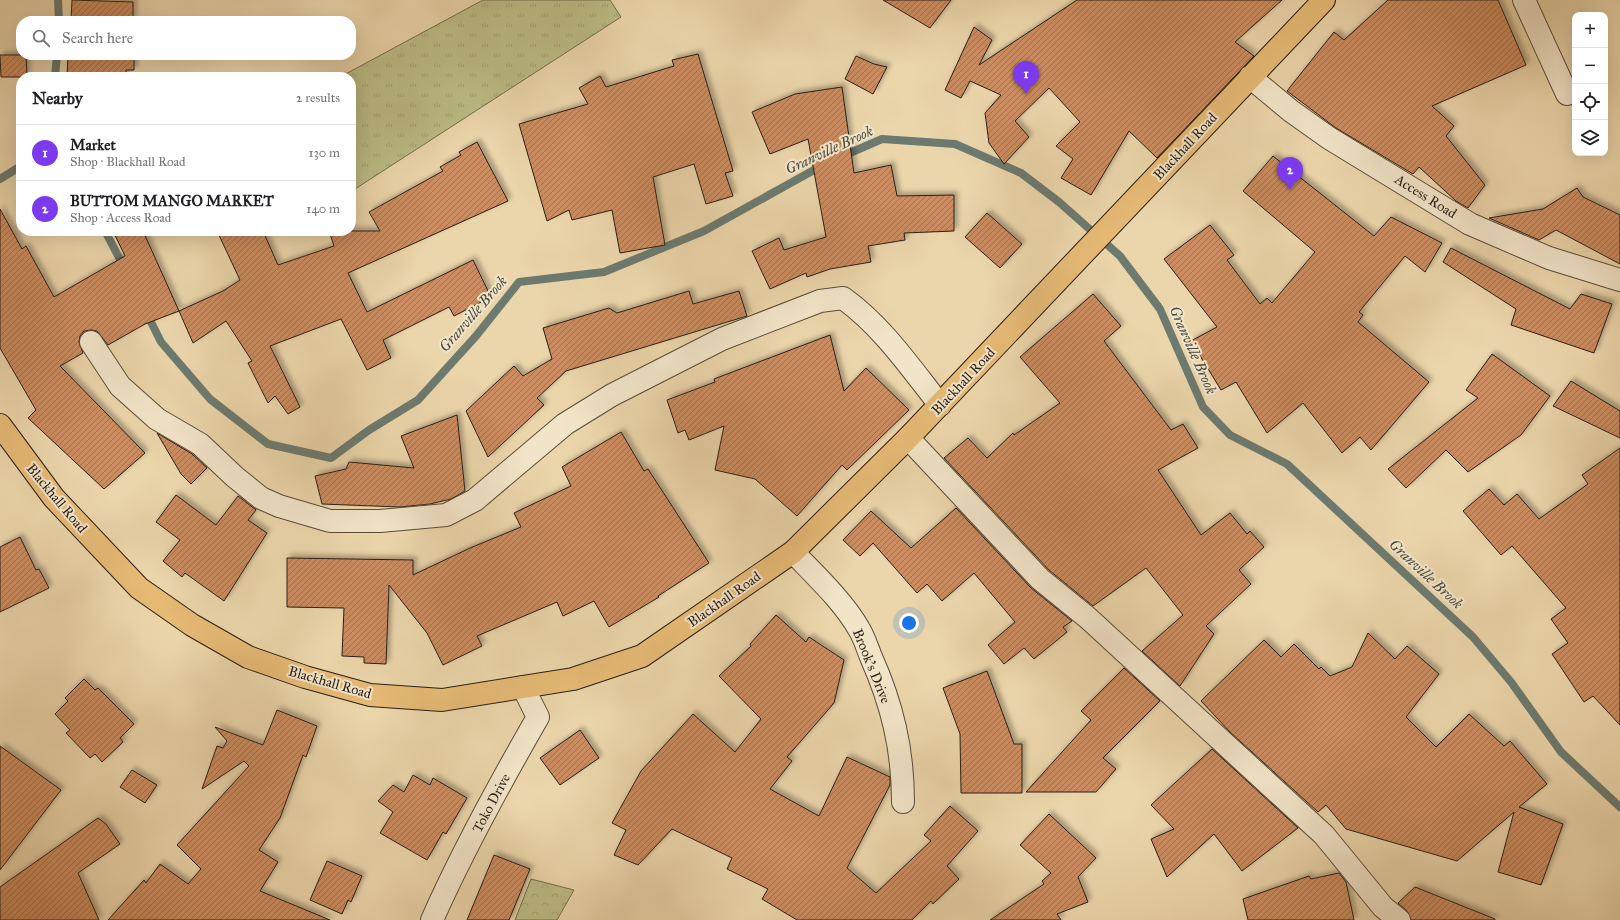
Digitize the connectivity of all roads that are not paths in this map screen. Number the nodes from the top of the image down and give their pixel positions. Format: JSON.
{"nodes":[{"id":1,"x":1324,"y":0,"type":"edge"},
{"id":2,"x":1524,"y":0,"type":"edge"},
{"id":3,"x":1250,"y":77,"type":"junction"},
{"id":4,"x":1567,"y":94,"type":"dead end"},
{"id":5,"x":1620,"y":280,"type":"edge"},
{"id":6,"x":91,"y":342,"type":"dead end"},
{"id":7,"x":940,"y":405,"type":"junction"},
{"id":8,"x":0,"y":425,"type":"edge"},
{"id":9,"x":908,"y":438,"type":"junction"},
{"id":10,"x":793,"y":552,"type":"junction"},
{"id":11,"x":523,"y":687,"type":"junction"},
{"id":12,"x":903,"y":802,"type":"dead end"},
{"id":13,"x":432,"y":920,"type":"edge"},
{"id":14,"x":1399,"y":920,"type":"edge"}],
"edges":[{"from":1,"to":3,"type":"main road","name":"Blackhall Road"},
{"from":2,"to":4,"type":"street"},
{"from":3,"to":5,"type":"street","name":"Access Road"},
{"from":3,"to":7,"type":"main road","name":"Blackhall Road"},
{"from":6,"to":7,"type":"street"},
{"from":7,"to":9,"type":"main road","name":"Blackhall Road"},
{"from":8,"to":11,"type":"main road","name":"Blackhall Road"},
{"from":9,"to":10,"type":"main road","name":"Blackhall Road"},
{"from":9,"to":14,"type":"street"},
{"from":10,"to":11,"type":"main road","name":"Blackhall Road"},
{"from":10,"to":12,"type":"street","name":"Brook's Drive"},
{"from":11,"to":13,"type":"street","name":"Toko Drive"}]}
